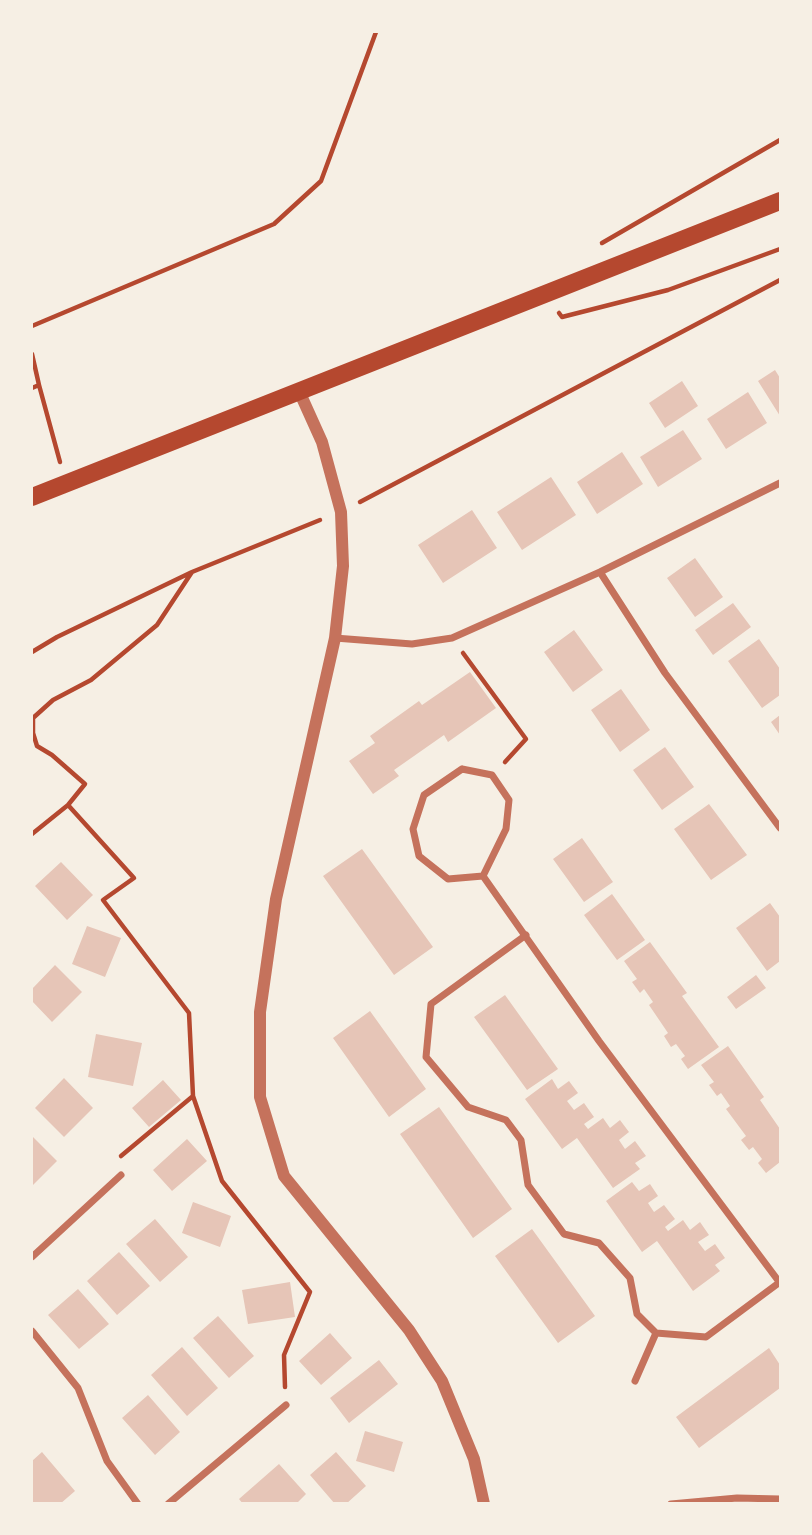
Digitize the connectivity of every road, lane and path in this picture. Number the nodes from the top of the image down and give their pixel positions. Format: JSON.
{"nodes":[{"id":1,"x":376,"y":32,"type":"edge"},
{"id":2,"x":780,"y":141,"type":"edge"},
{"id":3,"x":780,"y":201,"type":"edge"},
{"id":4,"x":600,"y":244,"type":"dead end"},
{"id":5,"x":780,"y":249,"type":"edge"},
{"id":6,"x":780,"y":280,"type":"edge"},
{"id":7,"x":540,"y":295,"type":"junction"},
{"id":8,"x":32,"y":326,"type":"edge"},
{"id":9,"x":32,"y":354,"type":"edge"},
{"id":10,"x":39,"y":385,"type":"junction"},
{"id":11,"x":32,"y":388,"type":"edge"},
{"id":12,"x":299,"y":391,"type":"junction"},
{"id":13,"x":67,"y":483,"type":"junction"},
{"id":14,"x":780,"y":483,"type":"edge"},
{"id":15,"x":32,"y":497,"type":"edge"},
{"id":16,"x":341,"y":512,"type":"junction"},
{"id":17,"x":192,"y":572,"type":"junction"},
{"id":18,"x":600,"y":572,"type":"junction"},
{"id":19,"x":335,"y":638,"type":"junction"},
{"id":20,"x":452,"y":638,"type":"junction"},
{"id":21,"x":32,"y":652,"type":"edge"},
{"id":22,"x":492,"y":775,"type":"junction"},
{"id":23,"x":68,"y":805,"type":"junction"},
{"id":24,"x":780,"y":828,"type":"edge"},
{"id":25,"x":32,"y":834,"type":"edge"},
{"id":26,"x":483,"y":876,"type":"junction"},
{"id":27,"x":526,"y":935,"type":"junction"},
{"id":28,"x":193,"y":1096,"type":"junction"},
{"id":29,"x":121,"y":1175,"type":"joint"},
{"id":30,"x":32,"y":1257,"type":"edge"},
{"id":31,"x":780,"y":1283,"type":"edge"},
{"id":32,"x":32,"y":1331,"type":"edge"},
{"id":33,"x":656,"y":1333,"type":"junction"},
{"id":34,"x":635,"y":1381,"type":"dead end"},
{"id":35,"x":286,"y":1405,"type":"joint"},
{"id":36,"x":780,"y":1499,"type":"edge"},
{"id":37,"x":138,"y":1503,"type":"edge"},
{"id":38,"x":168,"y":1503,"type":"edge"},
{"id":39,"x":484,"y":1503,"type":"edge"},
{"id":40,"x":673,"y":1503,"type":"edge"}],
"edges":[{"from":1,"to":8,"type":"path"},
{"from":2,"to":4,"type":"path"},
{"from":3,"to":7,"type":"main road"},
{"from":5,"to":7,"type":"path"},
{"from":6,"to":16,"type":"path"},
{"from":7,"to":12,"type":"main road"},
{"from":9,"to":10,"type":"path"},
{"from":10,"to":11,"type":"path"},
{"from":10,"to":13,"type":"path"},
{"from":12,"to":13,"type":"main road"},
{"from":12,"to":16,"type":"street"},
{"from":13,"to":15,"type":"main road"},
{"from":14,"to":18,"type":"street"},
{"from":16,"to":17,"type":"path"},
{"from":16,"to":19,"type":"street"},
{"from":17,"to":21,"type":"path"},
{"from":17,"to":23,"type":"path"},
{"from":18,"to":20,"type":"street"},
{"from":18,"to":24,"type":"street"},
{"from":19,"to":20,"type":"street"},
{"from":19,"to":39,"type":"street"},
{"from":20,"to":22,"type":"path"},
{"from":22,"to":26,"type":"street"},
{"from":22,"to":26,"type":"street"},
{"from":23,"to":25,"type":"path"},
{"from":23,"to":28,"type":"path"},
{"from":26,"to":27,"type":"street"},
{"from":27,"to":31,"type":"street"},
{"from":27,"to":33,"type":"street"},
{"from":28,"to":29,"type":"path"},
{"from":28,"to":35,"type":"path"},
{"from":29,"to":30,"type":"street"},
{"from":31,"to":33,"type":"street"},
{"from":32,"to":37,"type":"street"},
{"from":33,"to":34,"type":"street"},
{"from":35,"to":38,"type":"street"},
{"from":36,"to":40,"type":"street"}]}
